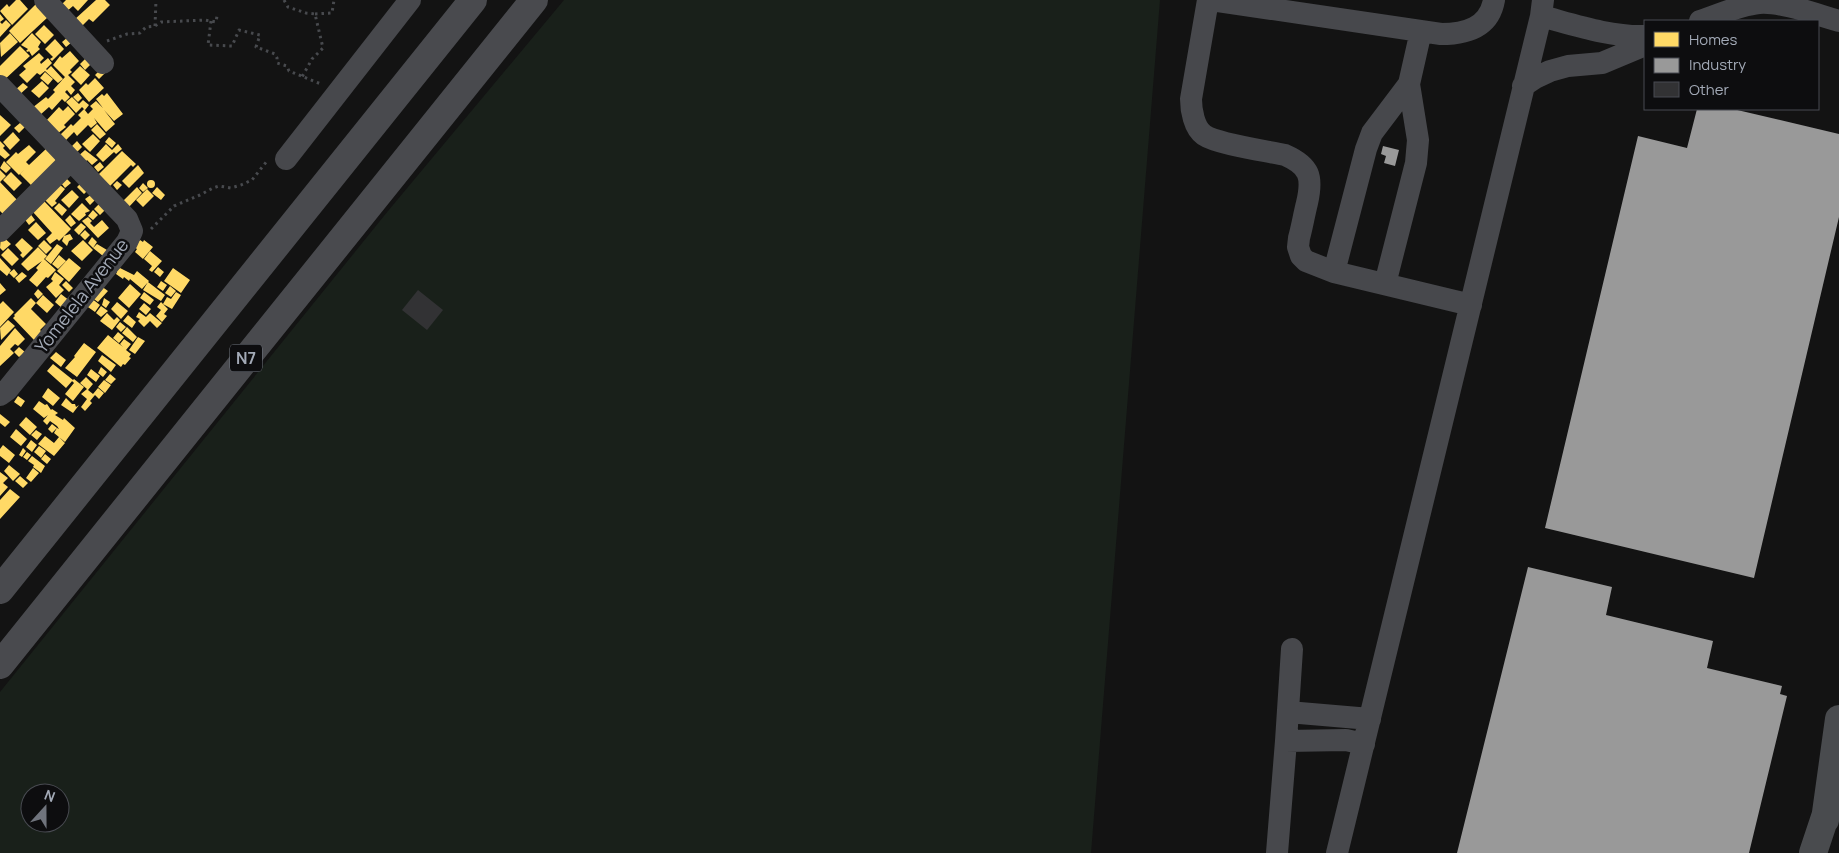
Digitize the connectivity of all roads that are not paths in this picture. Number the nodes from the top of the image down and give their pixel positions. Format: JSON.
{"nodes":[{"id":1,"x":45,"y":0,"type":"edge"},
{"id":2,"x":410,"y":0,"type":"edge"},
{"id":3,"x":473,"y":0,"type":"edge"},
{"id":4,"x":534,"y":0,"type":"edge"},
{"id":5,"x":552,"y":0,"type":"edge"},
{"id":6,"x":1210,"y":0,"type":"edge"},
{"id":7,"x":1494,"y":0,"type":"edge"},
{"id":8,"x":1542,"y":8,"type":"edge"},
{"id":9,"x":1703,"y":20,"type":"edge"},
{"id":10,"x":1839,"y":21,"type":"edge"},
{"id":11,"x":1420,"y":31,"type":"junction"},
{"id":12,"x":1644,"y":36,"type":"edge"},
{"id":13,"x":1644,"y":45,"type":"edge"},
{"id":14,"x":492,"y":51,"type":"junction"},
{"id":15,"x":103,"y":63,"type":"dead end"},
{"id":16,"x":1409,"y":84,"type":"junction"},
{"id":17,"x":0,"y":86,"type":"edge"},
{"id":18,"x":1523,"y":86,"type":"junction"},
{"id":19,"x":286,"y":159,"type":"road end"},
{"id":20,"x":71,"y":160,"type":"junction"},
{"id":21,"x":0,"y":231,"type":"edge"},
{"id":22,"x":1334,"y":272,"type":"junction"},
{"id":23,"x":1385,"y":284,"type":"junction"},
{"id":24,"x":1471,"y":306,"type":"junction"},
{"id":25,"x":0,"y":395,"type":"edge"},
{"id":26,"x":0,"y":590,"type":"edge"},
{"id":27,"x":1292,"y":649,"type":"dead end"},
{"id":28,"x":0,"y":665,"type":"edge"},
{"id":29,"x":1288,"y":712,"type":"junction"},
{"id":30,"x":1839,"y":718,"type":"edge"},
{"id":31,"x":1370,"y":719,"type":"junction"},
{"id":32,"x":1286,"y":741,"type":"junction"},
{"id":33,"x":1364,"y":744,"type":"junction"},
{"id":34,"x":1839,"y":774,"type":"edge"},
{"id":35,"x":1825,"y":820,"type":"junction"},
{"id":36,"x":1277,"y":853,"type":"edge"},
{"id":37,"x":1337,"y":853,"type":"edge"},
{"id":38,"x":1813,"y":853,"type":"edge"}],
"edges":[{"from":1,"to":15,"type":"street"},
{"from":2,"to":19,"type":"street"},
{"from":3,"to":26,"type":"highway","number":"N7"},
{"from":4,"to":14,"type":"highway","number":"N7"},
{"from":5,"to":14,"type":"highway"},
{"from":6,"to":11,"type":"street"},
{"from":6,"to":22,"type":"street"},
{"from":7,"to":11,"type":"street"},
{"from":8,"to":12,"type":"street"},
{"from":8,"to":18,"type":"street"},
{"from":9,"to":10,"type":"street"},
{"from":11,"to":16,"type":"street"},
{"from":13,"to":18,"type":"street"},
{"from":14,"to":28,"type":"highway","number":"N7"},
{"from":16,"to":22,"type":"street"},
{"from":16,"to":23,"type":"street"},
{"from":17,"to":20,"type":"street","name":"Yomelela Avenue"},
{"from":18,"to":24,"type":"street"},
{"from":20,"to":21,"type":"street"},
{"from":20,"to":25,"type":"street","name":"Yomelela Avenue"},
{"from":22,"to":23,"type":"street"},
{"from":23,"to":24,"type":"street"},
{"from":24,"to":31,"type":"street"},
{"from":27,"to":29,"type":"street"},
{"from":29,"to":31,"type":"street"},
{"from":29,"to":32,"type":"street"},
{"from":30,"to":35,"type":"main road"},
{"from":31,"to":33,"type":"street"},
{"from":32,"to":33,"type":"street"},
{"from":32,"to":36,"type":"street"},
{"from":33,"to":37,"type":"street"},
{"from":34,"to":35,"type":"main road"},
{"from":35,"to":38,"type":"main road"}]}
